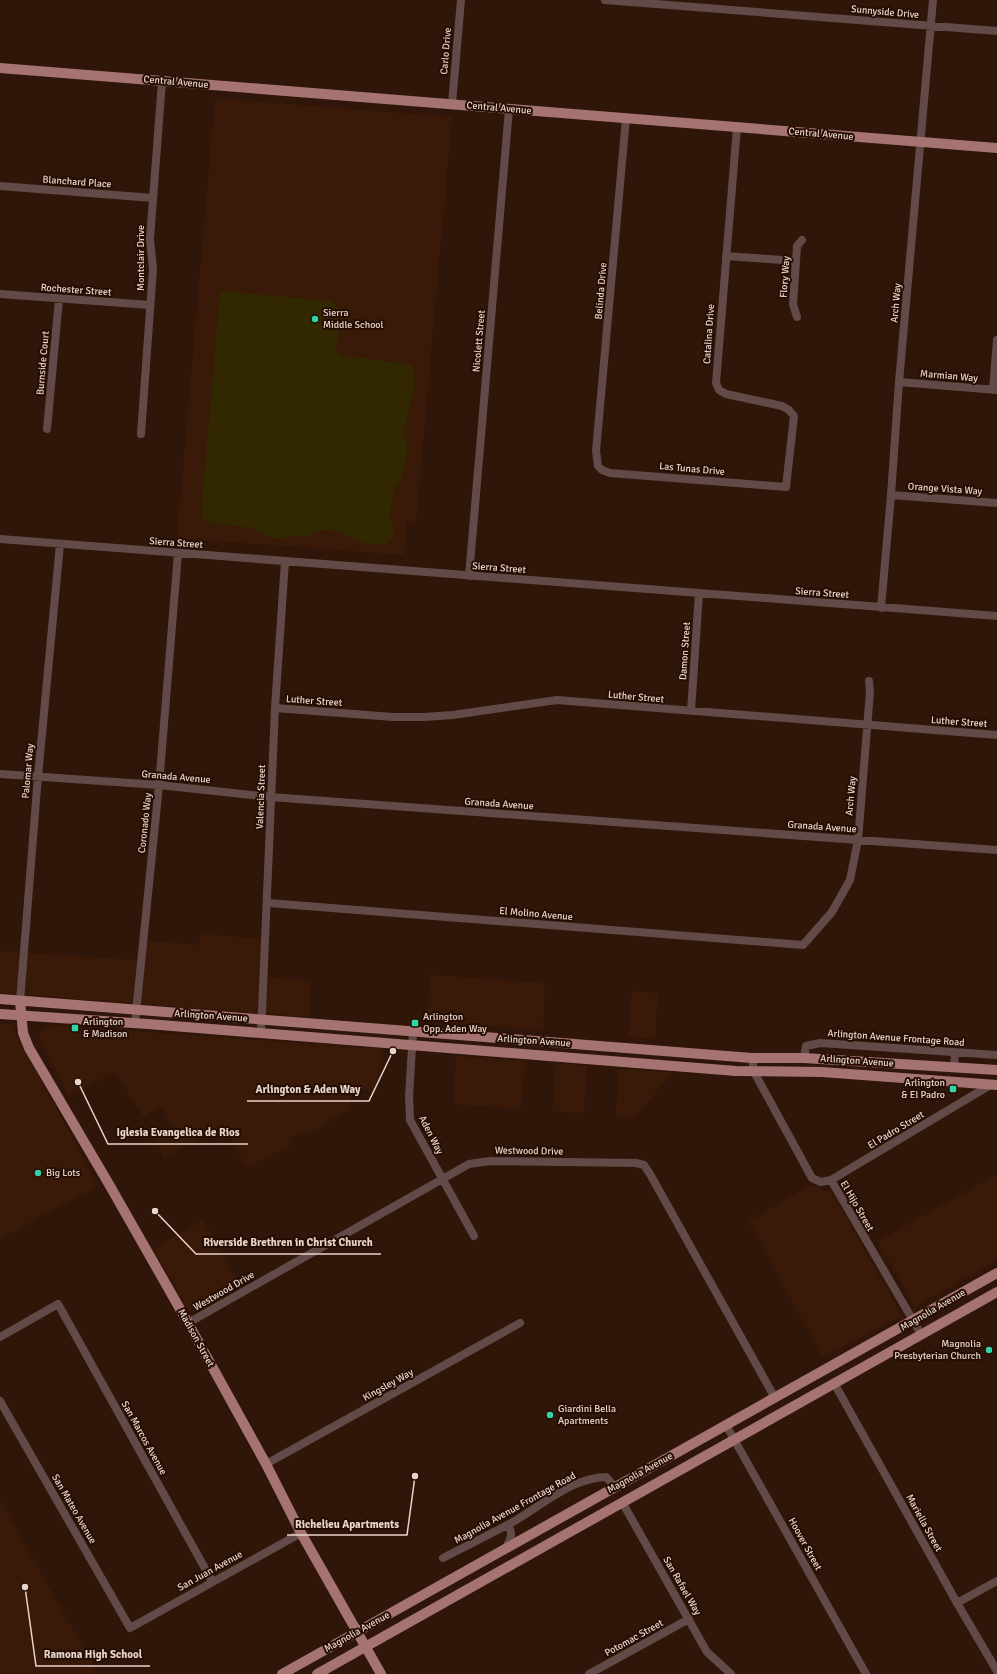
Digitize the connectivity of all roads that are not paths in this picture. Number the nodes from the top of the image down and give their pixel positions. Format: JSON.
{"nodes":[{"id":1,"x":461,"y":0,"type":"edge"},
{"id":2,"x":605,"y":0,"type":"edge"},
{"id":3,"x":933,"y":0,"type":"edge"},
{"id":4,"x":931,"y":26,"type":"junction"},
{"id":5,"x":997,"y":31,"type":"edge"},
{"id":6,"x":0,"y":68,"type":"edge"},
{"id":7,"x":162,"y":81,"type":"junction"},
{"id":8,"x":452,"y":104,"type":"junction"},
{"id":9,"x":509,"y":109,"type":"junction"},
{"id":10,"x":626,"y":118,"type":"junction"},
{"id":11,"x":737,"y":127,"type":"junction"},
{"id":12,"x":920,"y":142,"type":"junction"},
{"id":13,"x":997,"y":148,"type":"edge"},
{"id":14,"x":0,"y":186,"type":"edge"},
{"id":15,"x":153,"y":198,"type":"junction"},
{"id":16,"x":802,"y":240,"type":"dead end"},
{"id":17,"x":726,"y":256,"type":"junction"},
{"id":18,"x":796,"y":261,"type":"junction"},
{"id":19,"x":0,"y":294,"type":"edge"},
{"id":20,"x":59,"y":299,"type":"junction"},
{"id":21,"x":150,"y":305,"type":"junction"},
{"id":22,"x":796,"y":317,"type":"dead end"},
{"id":23,"x":997,"y":340,"type":"edge"},
{"id":24,"x":899,"y":382,"type":"junction"},
{"id":25,"x":995,"y":390,"type":"edge"},
{"id":26,"x":47,"y":429,"type":"dead end"},
{"id":27,"x":141,"y":434,"type":"dead end"},
{"id":28,"x":598,"y":466,"type":"joint"},
{"id":29,"x":786,"y":486,"type":"joint"},
{"id":30,"x":891,"y":495,"type":"junction"},
{"id":31,"x":997,"y":503,"type":"edge"},
{"id":32,"x":0,"y":539,"type":"edge"},
{"id":33,"x":60,"y":544,"type":"junction"},
{"id":34,"x":178,"y":553,"type":"junction"},
{"id":35,"x":285,"y":561,"type":"junction"},
{"id":36,"x":469,"y":576,"type":"junction"},
{"id":37,"x":699,"y":593,"type":"junction"},
{"id":38,"x":881,"y":608,"type":"junction"},
{"id":39,"x":997,"y":616,"type":"edge"},
{"id":40,"x":869,"y":681,"type":"dead end"},
{"id":41,"x":275,"y":708,"type":"junction"},
{"id":42,"x":691,"y":711,"type":"junction"},
{"id":43,"x":867,"y":725,"type":"junction"},
{"id":44,"x":997,"y":735,"type":"edge"},
{"id":45,"x":0,"y":774,"type":"edge"},
{"id":46,"x":38,"y":776,"type":"junction"},
{"id":47,"x":159,"y":785,"type":"junction"},
{"id":48,"x":270,"y":797,"type":"junction"},
{"id":49,"x":858,"y":840,"type":"junction"},
{"id":50,"x":997,"y":850,"type":"edge"},
{"id":51,"x":268,"y":903,"type":"junction"},
{"id":52,"x":803,"y":945,"type":"joint"},
{"id":53,"x":0,"y":999,"type":"edge"},
{"id":54,"x":20,"y":1001,"type":"junction"},
{"id":55,"x":136,"y":1010,"type":"junction"},
{"id":56,"x":0,"y":1014,"type":"edge"},
{"id":57,"x":21,"y":1016,"type":"junction"},
{"id":58,"x":262,"y":1019,"type":"junction"},
{"id":59,"x":135,"y":1023,"type":"junction"},
{"id":60,"x":413,"y":1032,"type":"junction"},
{"id":61,"x":261,"y":1034,"type":"junction"},
{"id":62,"x":412,"y":1046,"type":"junction"},
{"id":63,"x":956,"y":1052,"type":"junction"},
{"id":64,"x":997,"y":1055,"type":"edge"},
{"id":65,"x":752,"y":1058,"type":"junction"},
{"id":66,"x":804,"y":1058,"type":"junction"},
{"id":67,"x":954,"y":1067,"type":"junction"},
{"id":68,"x":997,"y":1070,"type":"edge"},
{"id":69,"x":754,"y":1072,"type":"junction"},
{"id":70,"x":994,"y":1085,"type":"edge"},
{"id":71,"x":443,"y":1178,"type":"junction"},
{"id":72,"x":831,"y":1180,"type":"junction"},
{"id":73,"x":474,"y":1236,"type":"dead end"},
{"id":74,"x":997,"y":1273,"type":"edge"},
{"id":75,"x":997,"y":1292,"type":"edge"},
{"id":76,"x":912,"y":1321,"type":"junction"},
{"id":77,"x":188,"y":1323,"type":"junction"},
{"id":78,"x":520,"y":1323,"type":"dead end"},
{"id":79,"x":921,"y":1334,"type":"junction"},
{"id":80,"x":0,"y":1337,"type":"edge"},
{"id":81,"x":834,"y":1383,"type":"junction"},
{"id":82,"x":775,"y":1398,"type":"junction"},
{"id":83,"x":0,"y":1401,"type":"edge"},
{"id":84,"x":726,"y":1425,"type":"junction"},
{"id":85,"x":734,"y":1439,"type":"junction"},
{"id":86,"x":266,"y":1464,"type":"junction"},
{"id":87,"x":615,"y":1487,"type":"junction"},
{"id":88,"x":622,"y":1502,"type":"junction"},
{"id":89,"x":508,"y":1524,"type":"junction"},
{"id":90,"x":301,"y":1533,"type":"junction"},
{"id":91,"x":506,"y":1548,"type":"junction"},
{"id":92,"x":443,"y":1558,"type":"dead end"},
{"id":93,"x":212,"y":1581,"type":"junction"},
{"id":94,"x":997,"y":1581,"type":"edge"},
{"id":95,"x":957,"y":1603,"type":"junction"},
{"id":96,"x":689,"y":1619,"type":"junction"},
{"id":97,"x":130,"y":1628,"type":"joint"},
{"id":98,"x":358,"y":1632,"type":"junction"},
{"id":99,"x":366,"y":1646,"type":"junction"},
{"id":100,"x":997,"y":1671,"type":"edge"},
{"id":101,"x":282,"y":1674,"type":"edge"},
{"id":102,"x":317,"y":1674,"type":"edge"},
{"id":103,"x":381,"y":1674,"type":"edge"},
{"id":104,"x":589,"y":1674,"type":"edge"},
{"id":105,"x":731,"y":1674,"type":"edge"},
{"id":106,"x":866,"y":1674,"type":"edge"}],
"edges":[{"from":1,"to":8,"type":"street","name":"Carlo Drive"},
{"from":2,"to":4,"type":"street","name":"Sunnyside Drive"},
{"from":3,"to":4,"type":"street","name":"Arch Way"},
{"from":4,"to":5,"type":"street","name":"Sunnyside Drive"},
{"from":4,"to":12,"type":"street","name":"Arch Way"},
{"from":6,"to":7,"type":"main road","name":"Central Avenue"},
{"from":7,"to":8,"type":"main road","name":"Central Avenue"},
{"from":7,"to":15,"type":"street","name":"Montclair Drive"},
{"from":8,"to":9,"type":"main road","name":"Central Avenue"},
{"from":9,"to":10,"type":"main road","name":"Central Avenue"},
{"from":9,"to":36,"type":"street","name":"Nicolett Street"},
{"from":10,"to":11,"type":"main road","name":"Central Avenue"},
{"from":10,"to":28,"type":"street","name":"Belinda Drive"},
{"from":11,"to":12,"type":"main road","name":"Central Avenue"},
{"from":11,"to":17,"type":"street","name":"Catalina Drive"},
{"from":12,"to":13,"type":"main road","name":"Central Avenue"},
{"from":12,"to":24,"type":"street","name":"Arch Way"},
{"from":14,"to":15,"type":"street","name":"Blanchard Place"},
{"from":15,"to":21,"type":"street","name":"Montclair Drive"},
{"from":16,"to":18,"type":"street","name":"Flory Way"},
{"from":17,"to":18,"type":"street"},
{"from":17,"to":29,"type":"street","name":"Catalina Drive"},
{"from":18,"to":22,"type":"street","name":"Flory Way"},
{"from":19,"to":20,"type":"street","name":"Rochester Street"},
{"from":20,"to":21,"type":"street","name":"Rochester Street"},
{"from":20,"to":26,"type":"street","name":"Burnside Court"},
{"from":21,"to":27,"type":"street","name":"Montclair Drive"},
{"from":23,"to":25,"type":"street"},
{"from":24,"to":25,"type":"street","name":"Marmian Way"},
{"from":24,"to":30,"type":"street","name":"Arch Way"},
{"from":28,"to":29,"type":"street","name":"Las Tunas Drive"},
{"from":30,"to":31,"type":"street","name":"Orange Vista Way"},
{"from":30,"to":38,"type":"street","name":"Arch Way"},
{"from":32,"to":33,"type":"street","name":"Sierra Street"},
{"from":33,"to":34,"type":"street","name":"Sierra Street"},
{"from":33,"to":46,"type":"street","name":"Palomar Way"},
{"from":34,"to":35,"type":"street","name":"Sierra Street"},
{"from":34,"to":47,"type":"street","name":"Coronado Way"},
{"from":35,"to":36,"type":"street","name":"Sierra Street"},
{"from":35,"to":41,"type":"street","name":"Valencia Street"},
{"from":36,"to":37,"type":"street","name":"Sierra Street"},
{"from":37,"to":38,"type":"street","name":"Sierra Street"},
{"from":37,"to":42,"type":"street","name":"Damon Street"},
{"from":38,"to":39,"type":"street","name":"Sierra Street"},
{"from":40,"to":43,"type":"street","name":"Arch Way"},
{"from":41,"to":42,"type":"street","name":"Luther Street"},
{"from":41,"to":48,"type":"street","name":"Valencia Street"},
{"from":42,"to":43,"type":"street","name":"Luther Street"},
{"from":43,"to":44,"type":"street","name":"Luther Street"},
{"from":43,"to":49,"type":"street","name":"Arch Way"},
{"from":45,"to":46,"type":"street","name":"Granada Avenue"},
{"from":46,"to":47,"type":"street","name":"Granada Avenue"},
{"from":46,"to":54,"type":"street","name":"Palomar Way"},
{"from":47,"to":48,"type":"street","name":"Granada Avenue"},
{"from":47,"to":55,"type":"street","name":"Coronado Way"},
{"from":48,"to":49,"type":"street","name":"Granada Avenue"},
{"from":48,"to":51,"type":"street","name":"Valencia Street"},
{"from":49,"to":50,"type":"street","name":"Granada Avenue"},
{"from":49,"to":52,"type":"street","name":"Arch Way"},
{"from":51,"to":52,"type":"street","name":"El Molino Avenue"},
{"from":51,"to":58,"type":"street","name":"Valencia Street"},
{"from":53,"to":54,"type":"main road","name":"Arlington Avenue"},
{"from":54,"to":55,"type":"main road","name":"Arlington Avenue"},
{"from":54,"to":57,"type":"main road","name":"Madison Street"},
{"from":55,"to":58,"type":"main road","name":"Arlington Avenue"},
{"from":55,"to":59,"type":"street","name":"Coronado Way"},
{"from":56,"to":57,"type":"main road","name":"Arlington Avenue"},
{"from":57,"to":59,"type":"main road","name":"Arlington Avenue"},
{"from":57,"to":77,"type":"main road","name":"Madison Street"},
{"from":58,"to":60,"type":"main road","name":"Arlington Avenue"},
{"from":58,"to":61,"type":"street","name":"Valencia Street"},
{"from":59,"to":61,"type":"main road","name":"Arlington Avenue"},
{"from":60,"to":62,"type":"street","name":"Aden Way"},
{"from":60,"to":65,"type":"main road","name":"Arlington Avenue"},
{"from":61,"to":62,"type":"main road","name":"Arlington Avenue"},
{"from":62,"to":69,"type":"main road","name":"Arlington Avenue"},
{"from":62,"to":71,"type":"street","name":"Aden Way"},
{"from":63,"to":64,"type":"street","name":"Arlington Avenue Frontage Road"},
{"from":63,"to":66,"type":"street","name":"Arlington Avenue Frontage Road"},
{"from":63,"to":67,"type":"street"},
{"from":65,"to":66,"type":"main road","name":"Arlington Avenue"},
{"from":65,"to":69,"type":"street","name":"El Hijo Street"},
{"from":66,"to":67,"type":"main road","name":"Arlington Avenue"},
{"from":67,"to":68,"type":"main road","name":"Arlington Avenue"},
{"from":69,"to":70,"type":"main road","name":"Arlington Avenue"},
{"from":69,"to":72,"type":"street","name":"El Hijo Street"},
{"from":70,"to":72,"type":"street","name":"El Padro Street"},
{"from":71,"to":73,"type":"street","name":"Aden Way"},
{"from":71,"to":77,"type":"street","name":"Westwood Drive"},
{"from":71,"to":82,"type":"street","name":"Westwood Drive"},
{"from":72,"to":76,"type":"street","name":"El Hijo Street"},
{"from":74,"to":76,"type":"main road","name":"Magnolia Avenue"},
{"from":75,"to":79,"type":"main road","name":"Magnolia Avenue"},
{"from":76,"to":79,"type":"street","name":"El Hijo Street"},
{"from":76,"to":82,"type":"main road","name":"Magnolia Avenue"},
{"from":77,"to":86,"type":"main road","name":"Madison Street"},
{"from":78,"to":86,"type":"street","name":"Kingsley Way"},
{"from":79,"to":81,"type":"main road","name":"Magnolia Avenue"},
{"from":80,"to":93,"type":"street","name":"San Marcos Avenue"},
{"from":81,"to":85,"type":"main road","name":"Magnolia Avenue"},
{"from":81,"to":95,"type":"street","name":"Mariella Street"},
{"from":82,"to":84,"type":"main road","name":"Magnolia Avenue"},
{"from":83,"to":97,"type":"street","name":"San Mateo Avenue"},
{"from":84,"to":85,"type":"street","name":"Hoover Street"},
{"from":84,"to":87,"type":"main road","name":"Magnolia Avenue"},
{"from":85,"to":88,"type":"main road","name":"Magnolia Avenue"},
{"from":85,"to":106,"type":"street","name":"Hoover Street"},
{"from":86,"to":90,"type":"main road","name":"Madison Street"},
{"from":87,"to":89,"type":"street","name":"Magnolia Avenue Frontage Road"},
{"from":87,"to":91,"type":"main road","name":"Magnolia Avenue"},
{"from":88,"to":96,"type":"street","name":"San Rafael Way"},
{"from":88,"to":99,"type":"main road","name":"Magnolia Avenue"},
{"from":89,"to":91,"type":"street"},
{"from":89,"to":92,"type":"street","name":"Magnolia Avenue Frontage Road"},
{"from":90,"to":93,"type":"street","name":"San Juan Avenue"},
{"from":90,"to":98,"type":"main road","name":"Madison Street"},
{"from":91,"to":98,"type":"main road","name":"Magnolia Avenue"},
{"from":93,"to":97,"type":"street","name":"San Juan Avenue"},
{"from":94,"to":95,"type":"street"},
{"from":95,"to":100,"type":"street","name":"Mariella Street"},
{"from":96,"to":104,"type":"street","name":"Potomac Street"},
{"from":96,"to":105,"type":"street","name":"San Rafael Way"},
{"from":98,"to":99,"type":"main road","name":"Madison Street"},
{"from":98,"to":101,"type":"main road","name":"Magnolia Avenue"},
{"from":99,"to":102,"type":"main road","name":"Magnolia Avenue"},
{"from":99,"to":103,"type":"main road","name":"Madison Street"}]}
